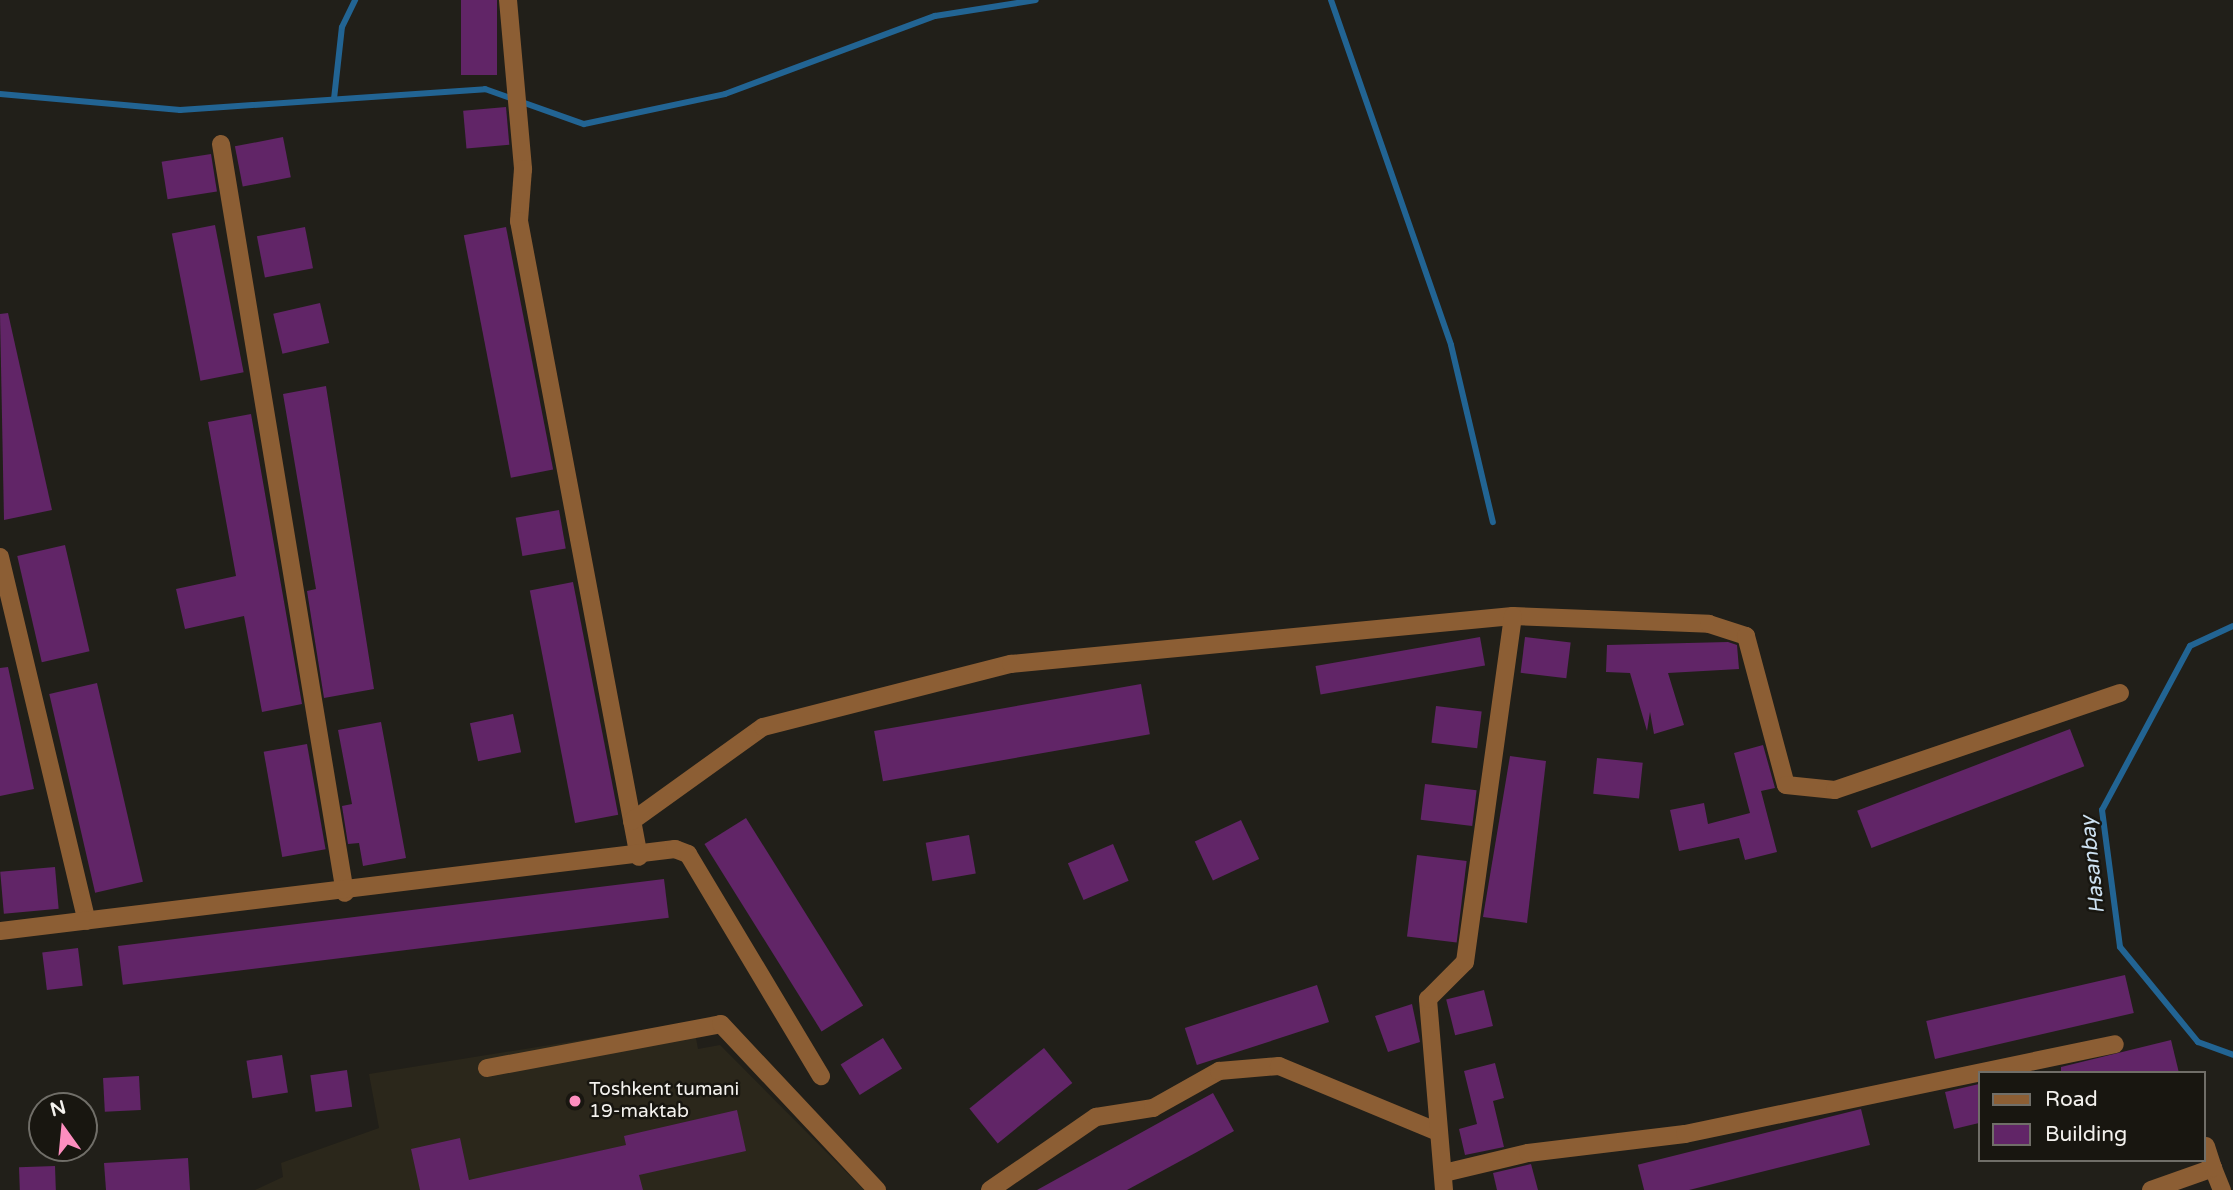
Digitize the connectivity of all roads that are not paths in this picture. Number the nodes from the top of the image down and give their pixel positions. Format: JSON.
{"nodes":[{"id":1,"x":508,"y":0,"type":"edge"},
{"id":2,"x":221,"y":144,"type":"dead end"},
{"id":3,"x":0,"y":558,"type":"edge"},
{"id":4,"x":1513,"y":616,"type":"junction"},
{"id":5,"x":2120,"y":693,"type":"dead end"},
{"id":6,"x":632,"y":821,"type":"junction"},
{"id":7,"x":639,"y":857,"type":"junction"},
{"id":8,"x":345,"y":893,"type":"junction"},
{"id":9,"x":87,"y":921,"type":"junction"},
{"id":10,"x":0,"y":931,"type":"edge"},
{"id":11,"x":2115,"y":1044,"type":"dead end"},
{"id":12,"x":487,"y":1068,"type":"dead end"},
{"id":13,"x":1986,"y":1071,"type":"edge"},
{"id":14,"x":1978,"y":1073,"type":"edge"},
{"id":15,"x":821,"y":1076,"type":"dead end"},
{"id":16,"x":1438,"y":1132,"type":"junction"},
{"id":17,"x":2206,"y":1146,"type":"dead end"},
{"id":18,"x":2213,"y":1168,"type":"junction"},
{"id":19,"x":1444,"y":1181,"type":"edge"},
{"id":20,"x":877,"y":1190,"type":"edge"},
{"id":21,"x":990,"y":1190,"type":"edge"},
{"id":22,"x":2151,"y":1190,"type":"edge"},
{"id":23,"x":2222,"y":1190,"type":"edge"}],
"edges":[{"from":1,"to":6,"type":"street"},
{"from":2,"to":8,"type":"street"},
{"from":3,"to":9,"type":"street"},
{"from":4,"to":5,"type":"street"},
{"from":4,"to":6,"type":"street"},
{"from":4,"to":16,"type":"street"},
{"from":6,"to":7,"type":"street"},
{"from":7,"to":8,"type":"street"},
{"from":7,"to":15,"type":"street"},
{"from":8,"to":9,"type":"street"},
{"from":9,"to":10,"type":"street"},
{"from":11,"to":13,"type":"street"},
{"from":12,"to":20,"type":"street"},
{"from":14,"to":19,"type":"street"},
{"from":16,"to":19,"type":"street"},
{"from":16,"to":21,"type":"street"},
{"from":17,"to":18,"type":"street"},
{"from":18,"to":22,"type":"street"},
{"from":18,"to":23,"type":"street"}]}
